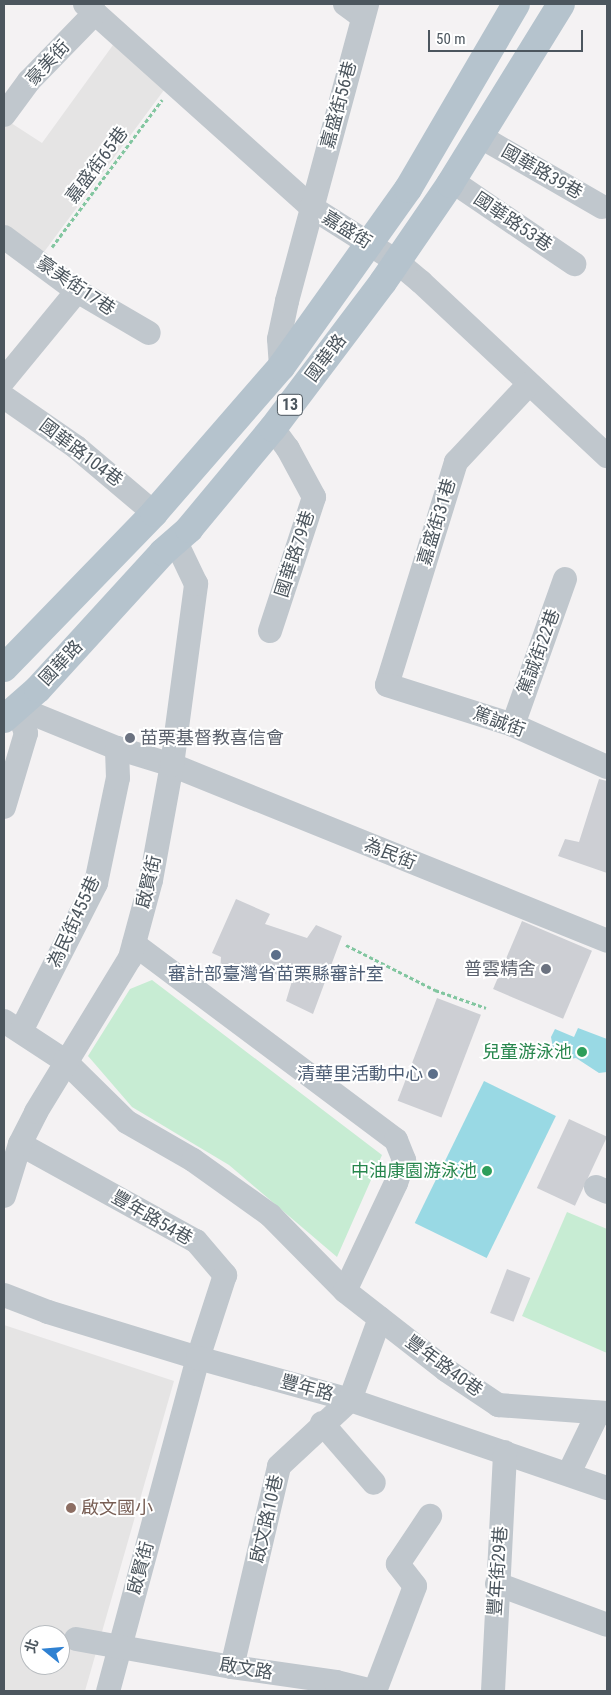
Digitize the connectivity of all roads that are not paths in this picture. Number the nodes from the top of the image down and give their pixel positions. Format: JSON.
{"nodes":[{"id":1,"x":516,"y":4,"type":"edge"},
{"id":2,"x":561,"y":4,"type":"edge"},
{"id":3,"x":358,"y":8,"type":"edge"},
{"id":4,"x":90,"y":9,"type":"edge"},
{"id":5,"x":4,"y":115,"type":"edge"},
{"id":6,"x":481,"y":137,"type":"junction"},
{"id":7,"x":452,"y":181,"type":"junction"},
{"id":8,"x":311,"y":207,"type":"junction"},
{"id":9,"x":602,"y":207,"type":"dead end"},
{"id":10,"x":4,"y":237,"type":"edge"},
{"id":11,"x":369,"y":244,"type":"junction"},
{"id":12,"x":396,"y":261,"type":"junction"},
{"id":13,"x":574,"y":264,"type":"dead end"},
{"id":14,"x":77,"y":291,"type":"junction"},
{"id":15,"x":149,"y":333,"type":"dead end"},
{"id":16,"x":281,"y":367,"type":"junction"},
{"id":17,"x":4,"y":380,"type":"edge"},
{"id":18,"x":529,"y":384,"type":"junction"},
{"id":19,"x":4,"y":397,"type":"edge"},
{"id":20,"x":273,"y":428,"type":"junction"},
{"id":21,"x":607,"y":456,"type":"edge"},
{"id":22,"x":154,"y":513,"type":"junction"},
{"id":23,"x":176,"y":542,"type":"junction"},
{"id":24,"x":565,"y":579,"type":"dead end"},
{"id":25,"x":270,"y":631,"type":"dead end"},
{"id":26,"x":4,"y":668,"type":"edge"},
{"id":27,"x":387,"y":684,"type":"joint"},
{"id":28,"x":8,"y":707,"type":"edge"},
{"id":29,"x":513,"y":725,"type":"junction"},
{"id":30,"x":116,"y":748,"type":"junction"},
{"id":31,"x":172,"y":765,"type":"junction"},
{"id":32,"x":607,"y":767,"type":"edge"},
{"id":33,"x":4,"y":807,"type":"edge"},
{"id":34,"x":607,"y":941,"type":"edge"},
{"id":35,"x":134,"y":944,"type":"junction"},
{"id":36,"x":12,"y":1026,"type":"edge"},
{"id":37,"x":64,"y":1061,"type":"junction"},
{"id":38,"x":20,"y":1144,"type":"junction"},
{"id":39,"x":4,"y":1196,"type":"edge"},
{"id":40,"x":345,"y":1291,"type":"junction"},
{"id":41,"x":4,"y":1295,"type":"edge"},
{"id":42,"x":380,"y":1318,"type":"junction"},
{"id":43,"x":198,"y":1358,"type":"junction"},
{"id":44,"x":350,"y":1400,"type":"junction"},
{"id":45,"x":603,"y":1413,"type":"edge"},
{"id":46,"x":322,"y":1423,"type":"junction"},
{"id":47,"x":505,"y":1452,"type":"junction"},
{"id":48,"x":569,"y":1474,"type":"junction"},
{"id":49,"x":374,"y":1483,"type":"dead end"},
{"id":50,"x":607,"y":1488,"type":"edge"},
{"id":51,"x":430,"y":1516,"type":"dead end"},
{"id":52,"x":497,"y":1584,"type":"junction"},
{"id":53,"x":607,"y":1625,"type":"edge"},
{"id":54,"x":76,"y":1639,"type":"dead end"},
{"id":55,"x":120,"y":1648,"type":"junction"},
{"id":56,"x":493,"y":1650,"type":"junction"},
{"id":57,"x":232,"y":1667,"type":"junction"},
{"id":58,"x":335,"y":1686,"type":"edge"},
{"id":59,"x":108,"y":1691,"type":"edge"},
{"id":60,"x":371,"y":1691,"type":"edge"},
{"id":61,"x":376,"y":1691,"type":"edge"},
{"id":62,"x":478,"y":1691,"type":"edge"},
{"id":63,"x":493,"y":1691,"type":"edge"}],
"edges":[{"from":1,"to":11,"type":"main road","name":"國華路","number":"13"},
{"from":2,"to":6,"type":"main road","name":"國華路","number":"13"},
{"from":3,"to":8,"type":"street","name":"嘉盛街56巷"},
{"from":4,"to":5,"type":"street","name":"豪美街"},
{"from":4,"to":8,"type":"street","name":"嘉盛街"},
{"from":6,"to":7,"type":"main road","name":"國華路","number":"13"},
{"from":6,"to":9,"type":"street","name":"國華路39巷"},
{"from":7,"to":12,"type":"main road","name":"國華路","number":"13"},
{"from":7,"to":13,"type":"street","name":"國華路53巷"},
{"from":8,"to":11,"type":"street","name":"嘉盛街"},
{"from":8,"to":16,"type":"street","name":"嘉盛街56巷"},
{"from":10,"to":14,"type":"street","name":"豪美街17巷"},
{"from":11,"to":12,"type":"street","name":"嘉盛街"},
{"from":11,"to":16,"type":"main road","name":"國華路","number":"13"},
{"from":12,"to":18,"type":"street","name":"嘉盛街"},
{"from":12,"to":20,"type":"main road","name":"國華路","number":"13"},
{"from":14,"to":15,"type":"street","name":"豪美街17巷"},
{"from":14,"to":17,"type":"street"},
{"from":16,"to":22,"type":"main road","name":"國華路","number":"13"},
{"from":18,"to":21,"type":"street","name":"嘉盛街"},
{"from":18,"to":27,"type":"street","name":"嘉盛街31巷"},
{"from":19,"to":22,"type":"street","name":"國華路104巷"},
{"from":20,"to":23,"type":"main road","name":"國華路","number":"13"},
{"from":20,"to":25,"type":"street","name":"國華路79巷"},
{"from":22,"to":23,"type":"main road"},
{"from":22,"to":26,"type":"main road","name":"國華路","number":"13"},
{"from":23,"to":28,"type":"main road","name":"國華路","number":"13"},
{"from":23,"to":31,"type":"street","name":"啟賢街"},
{"from":24,"to":29,"type":"street","name":"篤誠街22巷"},
{"from":27,"to":29,"type":"street","name":"篤誠街"},
{"from":28,"to":30,"type":"street","name":"為民街"},
{"from":28,"to":33,"type":"street"},
{"from":29,"to":32,"type":"street","name":"篤誠街"},
{"from":30,"to":31,"type":"street","name":"為民街"},
{"from":30,"to":36,"type":"street","name":"為民街455巷"},
{"from":31,"to":34,"type":"street","name":"為民街"},
{"from":31,"to":35,"type":"street","name":"啟賢街"},
{"from":35,"to":37,"type":"street","name":"啟賢街"},
{"from":35,"to":40,"type":"street"},
{"from":36,"to":37,"type":"street","name":"豐年路40巷"},
{"from":37,"to":38,"type":"street","name":"啟賢街"},
{"from":37,"to":40,"type":"street","name":"豐年路40巷"},
{"from":38,"to":39,"type":"street","name":"啟賢街"},
{"from":38,"to":43,"type":"street","name":"豐年路54巷"},
{"from":40,"to":42,"type":"street","name":"豐年路40巷"},
{"from":41,"to":43,"type":"street","name":"豐年路"},
{"from":42,"to":44,"type":"street"},
{"from":42,"to":45,"type":"street","name":"豐年路40巷"},
{"from":43,"to":44,"type":"street","name":"豐年路"},
{"from":43,"to":55,"type":"street","name":"啟賢街"},
{"from":44,"to":46,"type":"street","name":"啟文路10巷"},
{"from":44,"to":47,"type":"street","name":"豐年路"},
{"from":45,"to":48,"type":"street"},
{"from":46,"to":49,"type":"street"},
{"from":46,"to":57,"type":"street","name":"啟文路10巷"},
{"from":47,"to":48,"type":"street","name":"豐年路"},
{"from":47,"to":52,"type":"street","name":"豐年街29巷"},
{"from":48,"to":50,"type":"street","name":"豐年路"},
{"from":51,"to":61,"type":"street"},
{"from":52,"to":53,"type":"street"},
{"from":52,"to":56,"type":"street","name":"豐年街29巷"},
{"from":54,"to":55,"type":"street","name":"啟文路"},
{"from":55,"to":57,"type":"street","name":"啟文路"},
{"from":55,"to":59,"type":"street","name":"啟賢街"},
{"from":56,"to":62,"type":"street"},
{"from":56,"to":63,"type":"street","name":"豐年街29巷"},
{"from":57,"to":58,"type":"street","name":"啟文路"},
{"from":58,"to":60,"type":"street","name":"啟文路"}]}
